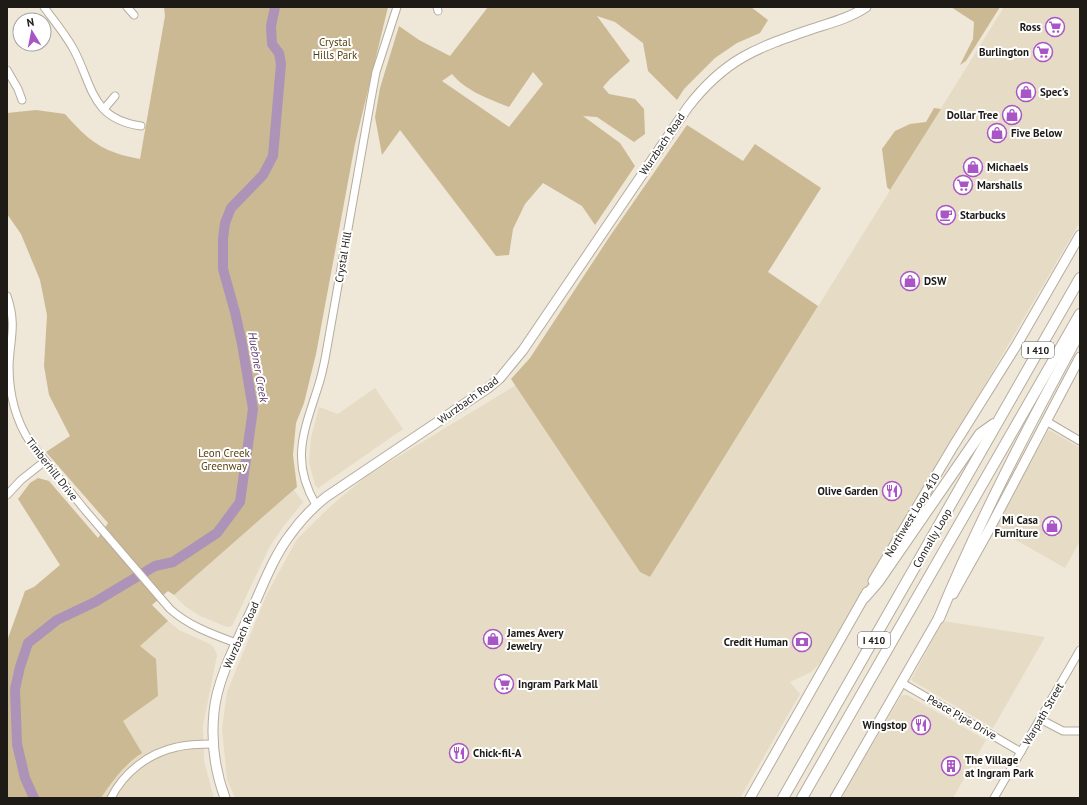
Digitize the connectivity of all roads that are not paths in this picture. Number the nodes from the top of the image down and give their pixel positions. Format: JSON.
{"nodes":[{"id":1,"x":44,"y":7,"type":"edge"},
{"id":2,"x":127,"y":7,"type":"edge"},
{"id":3,"x":396,"y":7,"type":"edge"},
{"id":4,"x":866,"y":7,"type":"edge"},
{"id":5,"x":134,"y":16,"type":"dead end"},
{"id":6,"x":7,"y":70,"type":"edge"},
{"id":7,"x":115,"y":96,"type":"dead end"},
{"id":8,"x":22,"y":100,"type":"dead end"},
{"id":9,"x":104,"y":109,"type":"junction"},
{"id":10,"x":141,"y":126,"type":"dead end"},
{"id":11,"x":1080,"y":235,"type":"edge"},
{"id":12,"x":1080,"y":278,"type":"edge"},
{"id":13,"x":7,"y":296,"type":"edge"},
{"id":14,"x":1080,"y":314,"type":"edge"},
{"id":15,"x":1080,"y":329,"type":"edge"},
{"id":16,"x":1080,"y":357,"type":"edge"},
{"id":17,"x":8,"y":373,"type":"edge"},
{"id":18,"x":1046,"y":421,"type":"junction"},
{"id":19,"x":997,"y":422,"type":"junction"},
{"id":20,"x":1080,"y":441,"type":"edge"},
{"id":21,"x":45,"y":461,"type":"junction"},
{"id":22,"x":7,"y":495,"type":"edge"},
{"id":23,"x":316,"y":505,"type":"junction"},
{"id":24,"x":864,"y":598,"type":"junction"},
{"id":25,"x":939,"y":618,"type":"junction"},
{"id":26,"x":236,"y":643,"type":"junction"},
{"id":27,"x":1080,"y":650,"type":"edge"},
{"id":28,"x":902,"y":683,"type":"junction"},
{"id":29,"x":1040,"y":719,"type":"junction"},
{"id":30,"x":1080,"y":731,"type":"edge"},
{"id":31,"x":214,"y":744,"type":"junction"},
{"id":32,"x":1021,"y":752,"type":"junction"},
{"id":33,"x":795,"y":777,"type":"junction"},
{"id":34,"x":111,"y":798,"type":"edge"},
{"id":35,"x":225,"y":798,"type":"edge"},
{"id":36,"x":750,"y":798,"type":"edge"},
{"id":37,"x":778,"y":798,"type":"edge"},
{"id":38,"x":783,"y":798,"type":"edge"},
{"id":39,"x":802,"y":798,"type":"edge"},
{"id":40,"x":835,"y":798,"type":"edge"},
{"id":41,"x":994,"y":798,"type":"edge"}],
"edges":[{"from":1,"to":9,"type":"street"},
{"from":2,"to":5,"type":"street"},
{"from":3,"to":23,"type":"street","name":"Crystal Hill"},
{"from":4,"to":23,"type":"main road","name":"Wurzbach Road"},
{"from":6,"to":8,"type":"street"},
{"from":7,"to":9,"type":"street"},
{"from":9,"to":10,"type":"street"},
{"from":11,"to":24,"type":"main road","name":"Northwest Loop 410"},
{"from":12,"to":19,"type":"highway","name":"Connally Loop","number":"I 410"},
{"from":13,"to":17,"type":"street","name":"Timberhill Drive"},
{"from":14,"to":39,"type":"highway","name":"Connally Loop","number":"I 410"},
{"from":15,"to":25,"type":"highway"},
{"from":16,"to":18,"type":"main road"},
{"from":17,"to":21,"type":"street","name":"Timberhill Drive"},
{"from":18,"to":20,"type":"street"},
{"from":18,"to":25,"type":"main road"},
{"from":19,"to":24,"type":"highway"},
{"from":19,"to":33,"type":"highway","name":"Connally Loop","number":"I 410"},
{"from":21,"to":22,"type":"street"},
{"from":21,"to":26,"type":"street","name":"Timberhill Drive"},
{"from":23,"to":26,"type":"main road","name":"Wurzbach Road"},
{"from":24,"to":36,"type":"main road","name":"Northwest Loop 410"},
{"from":25,"to":28,"type":"main road"},
{"from":26,"to":31,"type":"main road","name":"Wurzbach Road"},
{"from":27,"to":29,"type":"street","name":"Warpath Street"},
{"from":28,"to":32,"type":"street","name":"Peace Pipe Drive"},
{"from":28,"to":40,"type":"main road"},
{"from":29,"to":30,"type":"street"},
{"from":29,"to":32,"type":"street","name":"Warpath Street"},
{"from":31,"to":34,"type":"street"},
{"from":31,"to":35,"type":"main road","name":"Wurzbach Road"},
{"from":32,"to":41,"type":"street","name":"Warpath Street"},
{"from":33,"to":37,"type":"highway"},
{"from":33,"to":38,"type":"highway","name":"Connally Loop","number":"I 410"}]}
